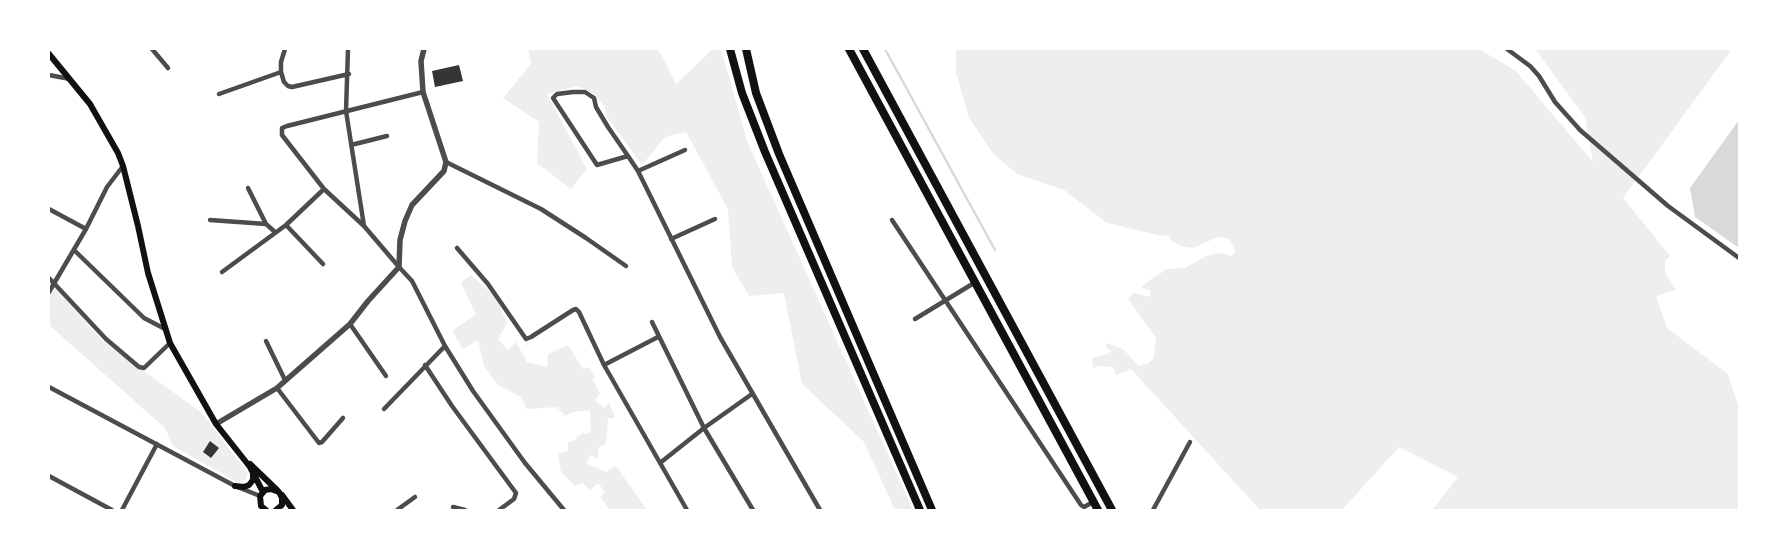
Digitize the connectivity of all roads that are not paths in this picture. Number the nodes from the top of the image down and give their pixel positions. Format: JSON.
{"nodes":[{"id":1,"x":152,"y":49,"type":"edge"},
{"id":2,"x":285,"y":49,"type":"edge"},
{"id":3,"x":348,"y":49,"type":"edge"},
{"id":4,"x":424,"y":49,"type":"edge"},
{"id":5,"x":730,"y":49,"type":"edge"},
{"id":6,"x":746,"y":49,"type":"edge"},
{"id":7,"x":848,"y":49,"type":"edge"},
{"id":8,"x":862,"y":49,"type":"edge"},
{"id":9,"x":1507,"y":49,"type":"edge"},
{"id":10,"x":49,"y":54,"type":"edge"},
{"id":11,"x":168,"y":68,"type":"dead end"},
{"id":12,"x":281,"y":72,"type":"junction"},
{"id":13,"x":349,"y":74,"type":"junction"},
{"id":14,"x":49,"y":75,"type":"edge"},
{"id":15,"x":71,"y":80,"type":"junction"},
{"id":16,"x":423,"y":92,"type":"junction"},
{"id":17,"x":219,"y":94,"type":"dead end"},
{"id":18,"x":346,"y":111,"type":"junction"},
{"id":19,"x":387,"y":136,"type":"dead end"},
{"id":20,"x":351,"y":145,"type":"junction"},
{"id":21,"x":686,"y":150,"type":"dead end"},
{"id":22,"x":628,"y":156,"type":"junction"},
{"id":23,"x":446,"y":162,"type":"junction"},
{"id":24,"x":123,"y":166,"type":"junction"},
{"id":25,"x":638,"y":171,"type":"junction"},
{"id":26,"x":248,"y":188,"type":"dead end"},
{"id":27,"x":324,"y":189,"type":"junction"},
{"id":28,"x":49,"y":209,"type":"edge"},
{"id":29,"x":715,"y":219,"type":"dead end"},
{"id":30,"x":210,"y":220,"type":"dead end"},
{"id":31,"x":892,"y":220,"type":"dead end"},
{"id":32,"x":266,"y":224,"type":"junction"},
{"id":33,"x":286,"y":225,"type":"junction"},
{"id":34,"x":364,"y":226,"type":"junction"},
{"id":35,"x":86,"y":229,"type":"junction"},
{"id":36,"x":275,"y":232,"type":"junction"},
{"id":37,"x":671,"y":239,"type":"junction"},
{"id":38,"x":457,"y":248,"type":"dead end"},
{"id":39,"x":74,"y":250,"type":"junction"},
{"id":40,"x":1739,"y":258,"type":"edge"},
{"id":41,"x":323,"y":264,"type":"dead end"},
{"id":42,"x":626,"y":266,"type":"dead end"},
{"id":43,"x":399,"y":268,"type":"junction"},
{"id":44,"x":222,"y":272,"type":"dead end"},
{"id":45,"x":49,"y":278,"type":"edge"},
{"id":46,"x":54,"y":283,"type":"junction"},
{"id":47,"x":974,"y":283,"type":"junction"},
{"id":48,"x":49,"y":292,"type":"edge"},
{"id":49,"x":945,"y":301,"type":"junction"},
{"id":50,"x":915,"y":319,"type":"dead end"},
{"id":51,"x":652,"y":322,"type":"dead end"},
{"id":52,"x":350,"y":324,"type":"junction"},
{"id":53,"x":165,"y":329,"type":"junction"},
{"id":54,"x":658,"y":336,"type":"junction"},
{"id":55,"x":266,"y":341,"type":"dead end"},
{"id":56,"x":170,"y":344,"type":"junction"},
{"id":57,"x":445,"y":346,"type":"junction"},
{"id":58,"x":425,"y":365,"type":"junction"},
{"id":59,"x":604,"y":365,"type":"junction"},
{"id":60,"x":386,"y":376,"type":"dead end"},
{"id":61,"x":286,"y":380,"type":"junction"},
{"id":62,"x":49,"y":387,"type":"edge"},
{"id":63,"x":276,"y":388,"type":"junction"},
{"id":64,"x":752,"y":394,"type":"junction"},
{"id":65,"x":384,"y":409,"type":"dead end"},
{"id":66,"x":343,"y":418,"type":"dead end"},
{"id":67,"x":216,"y":424,"type":"junction"},
{"id":68,"x":704,"y":428,"type":"junction"},
{"id":69,"x":1190,"y":442,"type":"dead end"},
{"id":70,"x":157,"y":444,"type":"junction"},
{"id":71,"x":239,"y":452,"type":"junction"},
{"id":72,"x":660,"y":463,"type":"junction"},
{"id":73,"x":253,"y":473,"type":"junction"},
{"id":74,"x":49,"y":476,"type":"edge"},
{"id":75,"x":235,"y":486,"type":"junction"},
{"id":76,"x":279,"y":492,"type":"junction"},
{"id":77,"x":262,"y":494,"type":"junction"},
{"id":78,"x":415,"y":496,"type":"dead end"},
{"id":79,"x":1093,"y":502,"type":"junction"},
{"id":80,"x":453,"y":507,"type":"dead end"},
{"id":81,"x":112,"y":510,"type":"edge"},
{"id":82,"x":122,"y":510,"type":"edge"},
{"id":83,"x":266,"y":510,"type":"edge"},
{"id":84,"x":276,"y":510,"type":"edge"},
{"id":85,"x":293,"y":510,"type":"edge"},
{"id":86,"x":397,"y":510,"type":"edge"},
{"id":87,"x":465,"y":510,"type":"edge"},
{"id":88,"x":499,"y":510,"type":"edge"},
{"id":89,"x":564,"y":510,"type":"edge"},
{"id":90,"x":687,"y":510,"type":"edge"},
{"id":91,"x":753,"y":510,"type":"edge"},
{"id":92,"x":820,"y":510,"type":"edge"},
{"id":93,"x":920,"y":510,"type":"edge"},
{"id":94,"x":932,"y":510,"type":"edge"},
{"id":95,"x":1098,"y":510,"type":"edge"},
{"id":96,"x":1112,"y":510,"type":"edge"},
{"id":97,"x":1153,"y":510,"type":"edge"}],
"edges":[{"from":1,"to":11,"type":"street"},
{"from":2,"to":12,"type":"street"},
{"from":3,"to":13,"type":"street"},
{"from":4,"to":16,"type":"street"},
{"from":5,"to":93,"type":"main road"},
{"from":6,"to":94,"type":"main road"},
{"from":7,"to":47,"type":"main road"},
{"from":8,"to":96,"type":"main road"},
{"from":9,"to":40,"type":"street"},
{"from":10,"to":15,"type":"main road"},
{"from":12,"to":13,"type":"street"},
{"from":12,"to":17,"type":"street"},
{"from":13,"to":18,"type":"street"},
{"from":14,"to":15,"type":"street"},
{"from":15,"to":24,"type":"main road"},
{"from":16,"to":18,"type":"street"},
{"from":16,"to":23,"type":"street"},
{"from":18,"to":20,"type":"street"},
{"from":18,"to":27,"type":"street"},
{"from":19,"to":20,"type":"street"},
{"from":20,"to":34,"type":"street"},
{"from":21,"to":25,"type":"street"},
{"from":22,"to":22,"type":"street"},
{"from":22,"to":25,"type":"street"},
{"from":23,"to":42,"type":"street"},
{"from":23,"to":43,"type":"street"},
{"from":24,"to":35,"type":"street"},
{"from":24,"to":53,"type":"main road"},
{"from":25,"to":37,"type":"street"},
{"from":26,"to":32,"type":"street"},
{"from":27,"to":33,"type":"street"},
{"from":27,"to":34,"type":"street"},
{"from":28,"to":35,"type":"street"},
{"from":29,"to":37,"type":"street"},
{"from":30,"to":32,"type":"street"},
{"from":31,"to":49,"type":"street"},
{"from":32,"to":36,"type":"street"},
{"from":33,"to":36,"type":"street"},
{"from":33,"to":41,"type":"street"},
{"from":34,"to":43,"type":"street"},
{"from":35,"to":39,"type":"street"},
{"from":36,"to":44,"type":"street"},
{"from":37,"to":64,"type":"street"},
{"from":38,"to":59,"type":"street"},
{"from":39,"to":46,"type":"street"},
{"from":39,"to":53,"type":"street"},
{"from":43,"to":52,"type":"street"},
{"from":43,"to":57,"type":"street"},
{"from":45,"to":46,"type":"street"},
{"from":46,"to":48,"type":"street"},
{"from":46,"to":56,"type":"street"},
{"from":47,"to":49,"type":"street"},
{"from":47,"to":79,"type":"main road"},
{"from":49,"to":50,"type":"street"},
{"from":49,"to":79,"type":"street"},
{"from":51,"to":54,"type":"street"},
{"from":52,"to":60,"type":"street"},
{"from":52,"to":61,"type":"street"},
{"from":53,"to":56,"type":"main road"},
{"from":54,"to":59,"type":"street"},
{"from":54,"to":68,"type":"street"},
{"from":55,"to":61,"type":"street"},
{"from":56,"to":67,"type":"main road"},
{"from":57,"to":58,"type":"street"},
{"from":57,"to":89,"type":"street"},
{"from":58,"to":65,"type":"street"},
{"from":58,"to":88,"type":"street"},
{"from":59,"to":72,"type":"street"},
{"from":61,"to":63,"type":"street"},
{"from":62,"to":70,"type":"street"},
{"from":63,"to":66,"type":"street"},
{"from":63,"to":67,"type":"street"},
{"from":64,"to":68,"type":"street"},
{"from":64,"to":92,"type":"street"},
{"from":67,"to":71,"type":"main road"},
{"from":68,"to":72,"type":"street"},
{"from":68,"to":91,"type":"street"},
{"from":69,"to":97,"type":"street"},
{"from":70,"to":75,"type":"street"},
{"from":70,"to":82,"type":"street"},
{"from":71,"to":73,"type":"main road"},
{"from":71,"to":76,"type":"main road"},
{"from":72,"to":90,"type":"street"},
{"from":73,"to":75,"type":"main road"},
{"from":73,"to":77,"type":"main road"},
{"from":74,"to":81,"type":"street"},
{"from":75,"to":77,"type":"street"},
{"from":76,"to":77,"type":"main road"},
{"from":76,"to":84,"type":"main road"},
{"from":76,"to":85,"type":"main road"},
{"from":77,"to":83,"type":"main road"},
{"from":78,"to":86,"type":"street"},
{"from":79,"to":95,"type":"main road"},
{"from":80,"to":87,"type":"street"}]}
